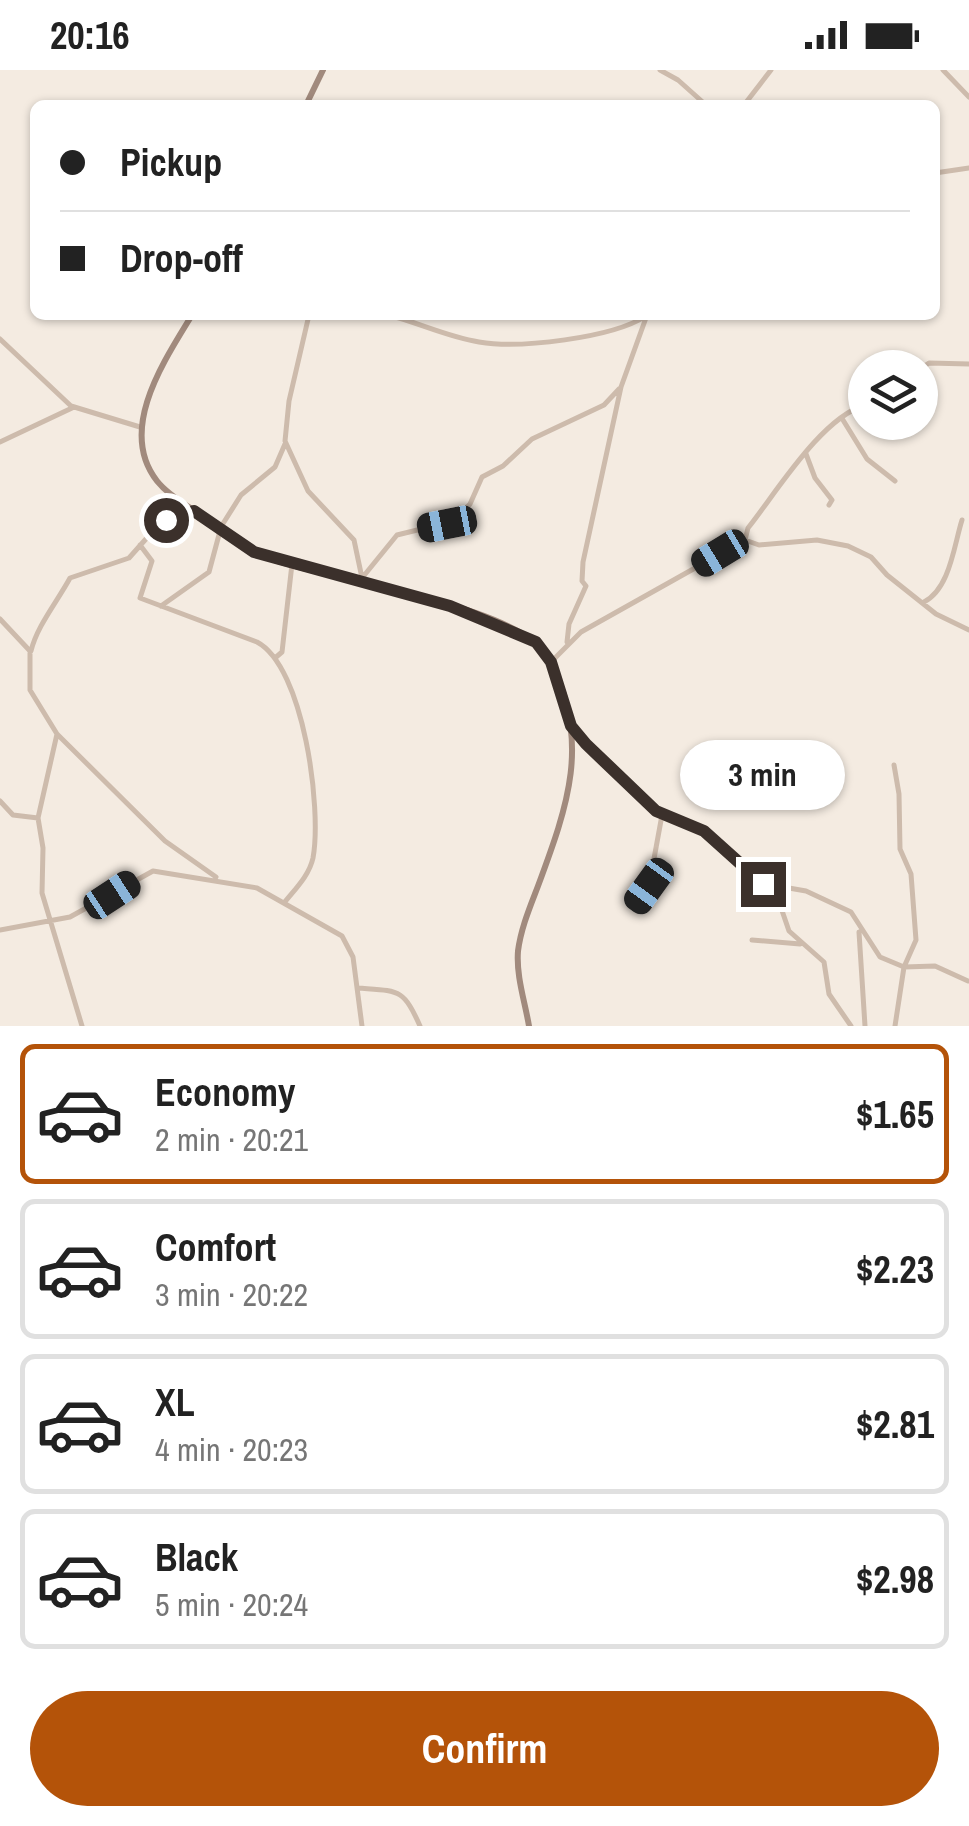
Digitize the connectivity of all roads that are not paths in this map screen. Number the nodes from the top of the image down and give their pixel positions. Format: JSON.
{"nodes":[{"id":1,"x":323,"y":70,"type":"edge"},
{"id":2,"x":660,"y":70,"type":"edge"},
{"id":3,"x":771,"y":70,"type":"edge"},
{"id":4,"x":943,"y":70,"type":"edge"},
{"id":5,"x":969,"y":97,"type":"edge"},
{"id":6,"x":308,"y":100,"type":"edge"},
{"id":7,"x":700,"y":100,"type":"edge"},
{"id":8,"x":748,"y":100,"type":"edge"},
{"id":9,"x":969,"y":168,"type":"edge"},
{"id":10,"x":940,"y":172,"type":"edge"},
{"id":11,"x":189,"y":320,"type":"edge"},
{"id":12,"x":308,"y":320,"type":"edge"},
{"id":13,"x":405,"y":320,"type":"edge"},
{"id":14,"x":638,"y":320,"type":"edge"},
{"id":15,"x":645,"y":320,"type":"edge"},
{"id":16,"x":0,"y":339,"type":"edge"},
{"id":17,"x":938,"y":364,"type":"edge"},
{"id":18,"x":969,"y":364,"type":"edge"},
{"id":19,"x":621,"y":387,"type":"junction"},
{"id":20,"x":75,"y":408,"type":"junction"},
{"id":21,"x":848,"y":416,"type":"edge"},
{"id":22,"x":842,"y":420,"type":"junction"},
{"id":23,"x":140,"y":427,"type":"junction"},
{"id":24,"x":286,"y":441,"type":"junction"},
{"id":25,"x":0,"y":442,"type":"edge"},
{"id":26,"x":806,"y":454,"type":"junction"},
{"id":27,"x":895,"y":481,"type":"dead end"},
{"id":28,"x":829,"y":506,"type":"dead end"},
{"id":29,"x":194,"y":511,"type":"junction"},
{"id":30,"x":962,"y":520,"type":"dead end"},
{"id":31,"x":220,"y":530,"type":"junction"},
{"id":32,"x":746,"y":540,"type":"junction"},
{"id":33,"x":140,"y":545,"type":"junction"},
{"id":34,"x":292,"y":562,"type":"junction"},
{"id":35,"x":362,"y":578,"type":"junction"},
{"id":36,"x":924,"y":602,"type":"junction"},
{"id":37,"x":161,"y":606,"type":"junction"},
{"id":38,"x":0,"y":619,"type":"edge"},
{"id":39,"x":969,"y":630,"type":"edge"},
{"id":40,"x":567,"y":645,"type":"junction"},
{"id":41,"x":276,"y":658,"type":"junction"},
{"id":42,"x":28,"y":659,"type":"junction"},
{"id":43,"x":551,"y":662,"type":"junction"},
{"id":44,"x":571,"y":726,"type":"junction"},
{"id":45,"x":56,"y":734,"type":"junction"},
{"id":46,"x":894,"y":765,"type":"dead end"},
{"id":47,"x":0,"y":801,"type":"edge"},
{"id":48,"x":662,"y":815,"type":"junction"},
{"id":49,"x":38,"y":818,"type":"junction"},
{"id":50,"x":222,"y":882,"type":"junction"},
{"id":51,"x":763,"y":884,"type":"junction"},
{"id":52,"x":284,"y":903,"type":"junction"},
{"id":53,"x":635,"y":906,"type":"dead end"},
{"id":54,"x":47,"y":922,"type":"junction"},
{"id":55,"x":859,"y":928,"type":"junction"},
{"id":56,"x":0,"y":930,"type":"edge"},
{"id":57,"x":752,"y":940,"type":"dead end"},
{"id":58,"x":803,"y":944,"type":"junction"},
{"id":59,"x":904,"y":967,"type":"junction"},
{"id":60,"x":968,"y":981,"type":"edge"},
{"id":61,"x":358,"y":988,"type":"junction"},
{"id":62,"x":82,"y":1026,"type":"edge"},
{"id":63,"x":362,"y":1026,"type":"edge"},
{"id":64,"x":420,"y":1026,"type":"edge"},
{"id":65,"x":529,"y":1026,"type":"edge"},
{"id":66,"x":851,"y":1026,"type":"edge"},
{"id":67,"x":865,"y":1026,"type":"edge"},
{"id":68,"x":895,"y":1026,"type":"edge"}],
"edges":[{"from":1,"to":6,"type":"street"},
{"from":2,"to":7,"type":"street"},
{"from":3,"to":8,"type":"street"},
{"from":4,"to":5,"type":"street"},
{"from":9,"to":10,"type":"street"},
{"from":11,"to":23,"type":"street"},
{"from":12,"to":24,"type":"street"},
{"from":13,"to":14,"type":"street"},
{"from":15,"to":19,"type":"street"},
{"from":16,"to":20,"type":"street"},
{"from":17,"to":18,"type":"street"},
{"from":19,"to":35,"type":"street"},
{"from":19,"to":40,"type":"street"},
{"from":20,"to":23,"type":"street"},
{"from":20,"to":25,"type":"street"},
{"from":21,"to":22,"type":"street"},
{"from":22,"to":26,"type":"street"},
{"from":22,"to":27,"type":"street"},
{"from":23,"to":29,"type":"street"},
{"from":24,"to":31,"type":"street"},
{"from":24,"to":35,"type":"street"},
{"from":26,"to":28,"type":"street"},
{"from":26,"to":32,"type":"street"},
{"from":29,"to":31,"type":"street"},
{"from":29,"to":33,"type":"street"},
{"from":30,"to":36,"type":"street"},
{"from":31,"to":34,"type":"street"},
{"from":31,"to":37,"type":"street"},
{"from":32,"to":36,"type":"street"},
{"from":32,"to":40,"type":"street"},
{"from":33,"to":37,"type":"street"},
{"from":33,"to":42,"type":"street"},
{"from":34,"to":35,"type":"street"},
{"from":34,"to":41,"type":"street"},
{"from":35,"to":43,"type":"street"},
{"from":36,"to":39,"type":"street"},
{"from":37,"to":41,"type":"street"},
{"from":38,"to":42,"type":"street"},
{"from":40,"to":43,"type":"street"},
{"from":41,"to":52,"type":"street"},
{"from":42,"to":45,"type":"street"},
{"from":43,"to":44,"type":"street"},
{"from":44,"to":48,"type":"street"},
{"from":44,"to":65,"type":"street"},
{"from":45,"to":49,"type":"street"},
{"from":45,"to":50,"type":"street"},
{"from":46,"to":59,"type":"street"},
{"from":47,"to":49,"type":"street"},
{"from":48,"to":51,"type":"street"},
{"from":48,"to":53,"type":"street"},
{"from":49,"to":54,"type":"street"},
{"from":50,"to":52,"type":"street"},
{"from":50,"to":54,"type":"street"},
{"from":51,"to":55,"type":"street"},
{"from":51,"to":58,"type":"street"},
{"from":52,"to":61,"type":"street"},
{"from":54,"to":56,"type":"street"},
{"from":54,"to":62,"type":"street"},
{"from":55,"to":59,"type":"street"},
{"from":55,"to":67,"type":"street"},
{"from":57,"to":58,"type":"street"},
{"from":58,"to":66,"type":"street"},
{"from":59,"to":60,"type":"street"},
{"from":59,"to":68,"type":"street"},
{"from":61,"to":63,"type":"street"},
{"from":61,"to":64,"type":"street"}]}
